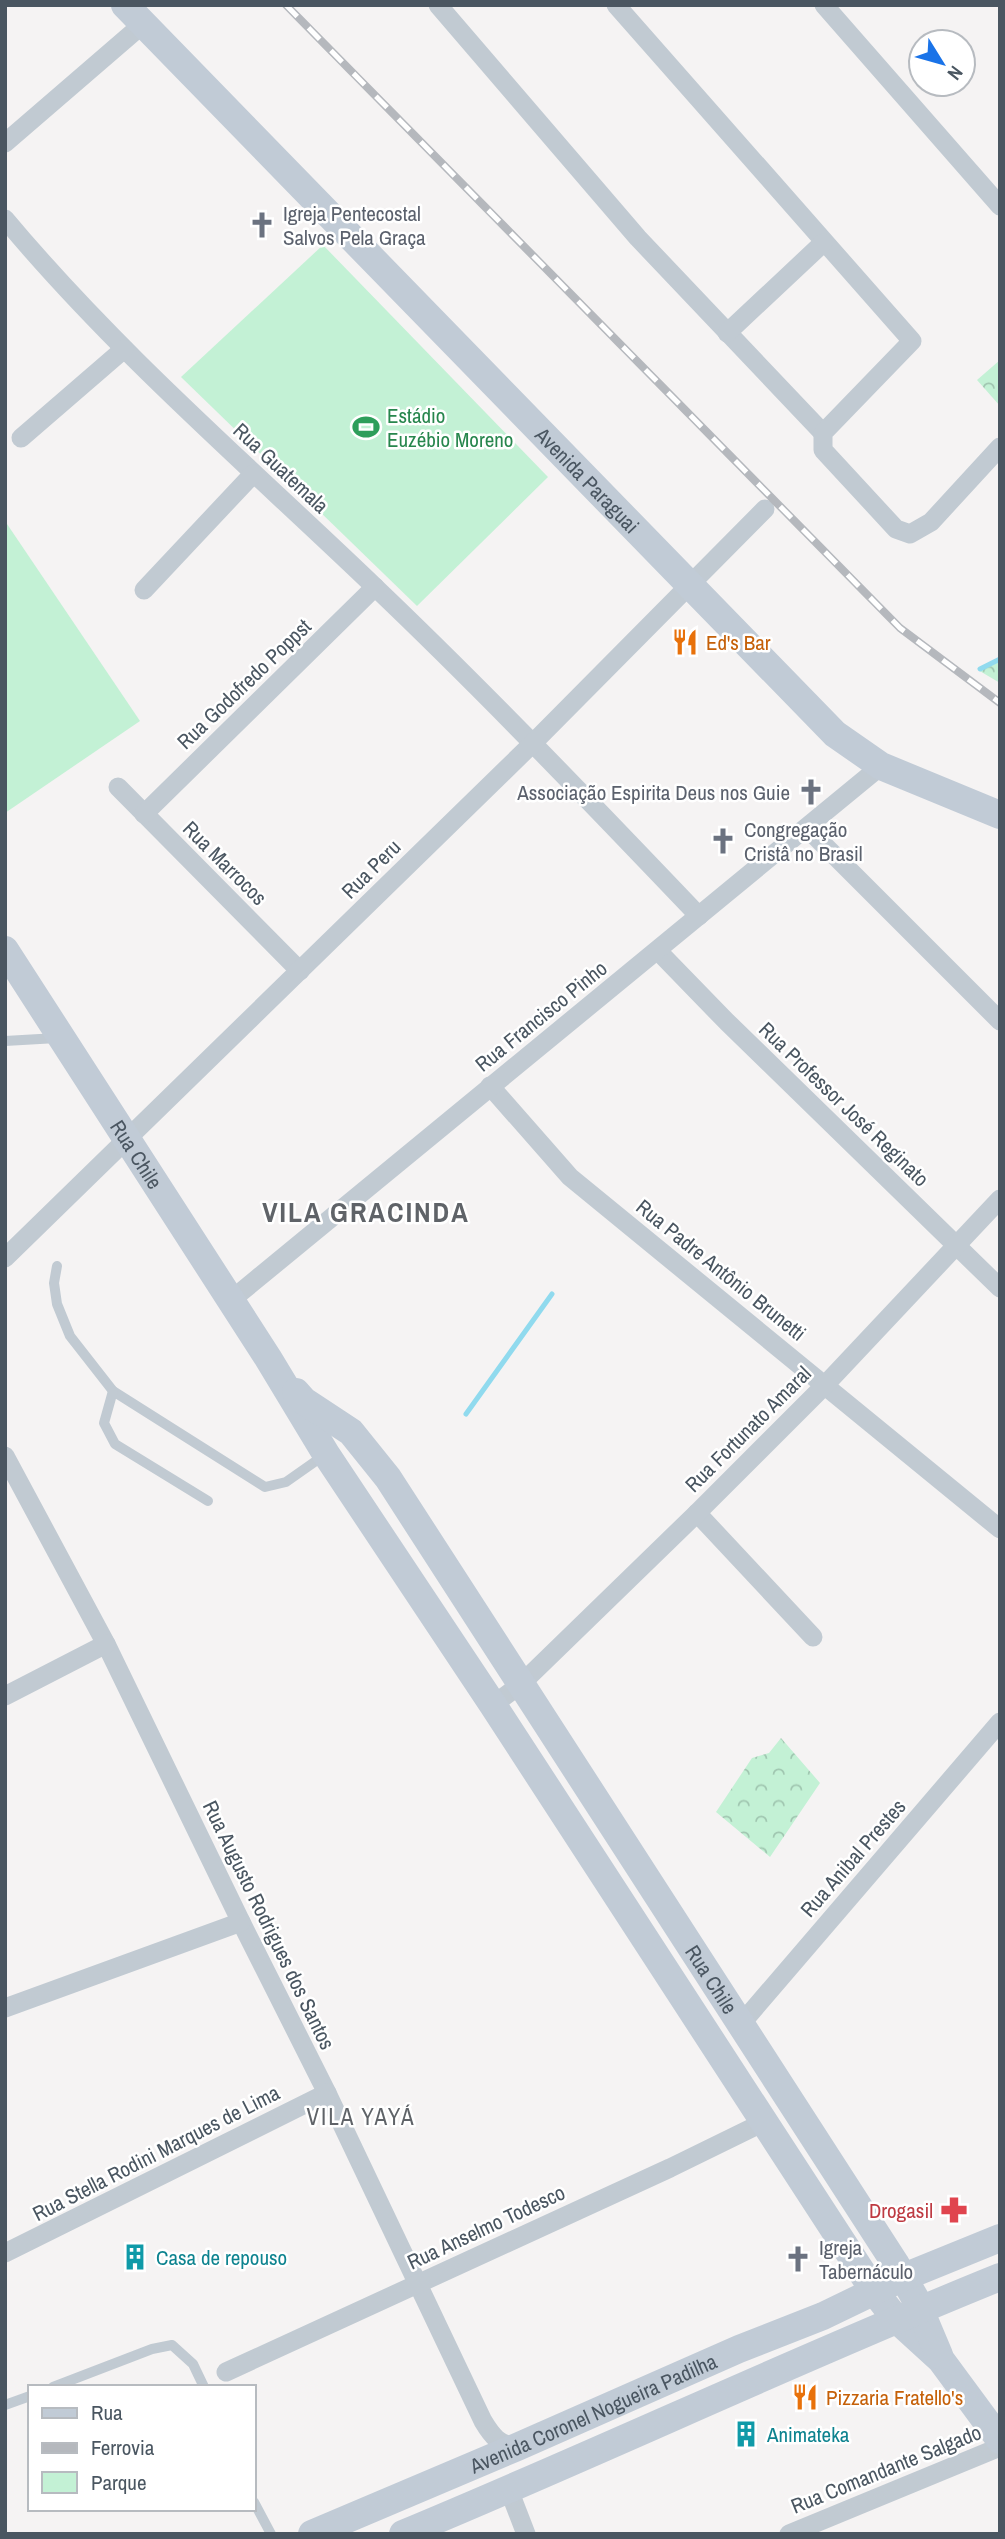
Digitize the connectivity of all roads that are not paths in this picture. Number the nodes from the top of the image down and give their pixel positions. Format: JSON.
{"nodes":[{"id":1,"x":616,"y":5,"type":"edge"},
{"id":2,"x":824,"y":5,"type":"edge"},
{"id":3,"x":442,"y":6,"type":"edge"},
{"id":4,"x":134,"y":15,"type":"edge"},
{"id":5,"x":5,"y":143,"type":"edge"},
{"id":6,"x":1000,"y":206,"type":"edge"},
{"id":7,"x":5,"y":219,"type":"edge"},
{"id":8,"x":823,"y":243,"type":"junction"},
{"id":9,"x":727,"y":333,"type":"junction"},
{"id":10,"x":124,"y":349,"type":"junction"},
{"id":11,"x":823,"y":433,"type":"junction"},
{"id":12,"x":21,"y":438,"type":"dead end"},
{"id":13,"x":1000,"y":447,"type":"edge"},
{"id":14,"x":253,"y":474,"type":"junction"},
{"id":15,"x":765,"y":509,"type":"dead end"},
{"id":16,"x":687,"y":585,"type":"junction"},
{"id":17,"x":375,"y":587,"type":"junction"},
{"id":18,"x":144,"y":590,"type":"dead end"},
{"id":19,"x":533,"y":743,"type":"junction"},
{"id":20,"x":881,"y":766,"type":"junction"},
{"id":21,"x":118,"y":787,"type":"dead end"},
{"id":22,"x":144,"y":814,"type":"junction"},
{"id":23,"x":1000,"y":815,"type":"edge"},
{"id":24,"x":807,"y":828,"type":"junction"},
{"id":25,"x":699,"y":916,"type":"junction"},
{"id":26,"x":5,"y":950,"type":"edge"},
{"id":27,"x":657,"y":951,"type":"junction"},
{"id":28,"x":300,"y":971,"type":"junction"},
{"id":29,"x":1000,"y":1021,"type":"edge"},
{"id":30,"x":62,"y":1037,"type":"junction"},
{"id":31,"x":5,"y":1041,"type":"edge"},
{"id":32,"x":490,"y":1086,"type":"junction"},
{"id":33,"x":126,"y":1140,"type":"junction"},
{"id":34,"x":1000,"y":1199,"type":"edge"},
{"id":35,"x":956,"y":1244,"type":"junction"},
{"id":36,"x":5,"y":1258,"type":"edge"},
{"id":37,"x":57,"y":1266,"type":"dead end"},
{"id":38,"x":1000,"y":1288,"type":"edge"},
{"id":39,"x":230,"y":1301,"type":"junction"},
{"id":40,"x":268,"y":1358,"type":"junction"},
{"id":41,"x":825,"y":1384,"type":"junction"},
{"id":42,"x":113,"y":1391,"type":"junction"},
{"id":43,"x":351,"y":1432,"type":"junction"},
{"id":44,"x":326,"y":1454,"type":"junction"},
{"id":45,"x":5,"y":1455,"type":"edge"},
{"id":46,"x":208,"y":1501,"type":"dead end"},
{"id":47,"x":697,"y":1513,"type":"junction"},
{"id":48,"x":1000,"y":1529,"type":"edge"},
{"id":49,"x":813,"y":1637,"type":"dead end"},
{"id":50,"x":106,"y":1644,"type":"junction"},
{"id":51,"x":521,"y":1684,"type":"junction"},
{"id":52,"x":5,"y":1696,"type":"edge"},
{"id":53,"x":493,"y":1704,"type":"junction"},
{"id":54,"x":1000,"y":1722,"type":"edge"},
{"id":55,"x":241,"y":1922,"type":"junction"},
{"id":56,"x":5,"y":2008,"type":"edge"},
{"id":57,"x":741,"y":2024,"type":"junction"},
{"id":58,"x":327,"y":2093,"type":"junction"},
{"id":59,"x":764,"y":2122,"type":"junction"},
{"id":60,"x":833,"y":2225,"type":"junction"},
{"id":61,"x":1000,"y":2238,"type":"edge"},
{"id":62,"x":5,"y":2253,"type":"edge"},
{"id":63,"x":904,"y":2277,"type":"junction"},
{"id":64,"x":1000,"y":2277,"type":"edge"},
{"id":65,"x":418,"y":2283,"type":"junction"},
{"id":66,"x":874,"y":2291,"type":"junction"},
{"id":67,"x":908,"y":2314,"type":"junction"},
{"id":68,"x":822,"y":2316,"type":"junction"},
{"id":69,"x":226,"y":2372,"type":"dead end"},
{"id":70,"x":58,"y":2385,"type":"edge"},
{"id":71,"x":203,"y":2385,"type":"edge"},
{"id":72,"x":28,"y":2397,"type":"edge"},
{"id":73,"x":5,"y":2405,"type":"edge"},
{"id":74,"x":483,"y":2421,"type":"junction"},
{"id":75,"x":1000,"y":2440,"type":"edge"},
{"id":76,"x":517,"y":2447,"type":"junction"},
{"id":77,"x":1000,"y":2447,"type":"edge"},
{"id":78,"x":473,"y":2466,"type":"junction"},
{"id":79,"x":509,"y":2490,"type":"junction"},
{"id":80,"x":256,"y":2506,"type":"edge"},
{"id":81,"x":271,"y":2534,"type":"edge"},
{"id":82,"x":312,"y":2534,"type":"edge"},
{"id":83,"x":403,"y":2534,"type":"edge"},
{"id":84,"x":526,"y":2534,"type":"edge"},
{"id":85,"x":789,"y":2534,"type":"edge"}],
"edges":[{"from":1,"to":8,"type":"street"},
{"from":2,"to":6,"type":"street"},
{"from":3,"to":9,"type":"street"},
{"from":4,"to":5,"type":"street"},
{"from":4,"to":16,"type":"main road","name":"Avenida Paraguai"},
{"from":7,"to":10,"type":"street","name":"Rua Guatemala"},
{"from":8,"to":9,"type":"street"},
{"from":8,"to":11,"type":"street"},
{"from":9,"to":11,"type":"street"},
{"from":10,"to":12,"type":"street"},
{"from":10,"to":14,"type":"street","name":"Rua Guatemala"},
{"from":11,"to":13,"type":"street"},
{"from":14,"to":17,"type":"street","name":"Rua Guatemala"},
{"from":14,"to":18,"type":"street"},
{"from":15,"to":16,"type":"street","name":"Rua Peru"},
{"from":16,"to":19,"type":"street","name":"Rua Peru"},
{"from":16,"to":20,"type":"main road","name":"Avenida Paraguai"},
{"from":17,"to":19,"type":"street","name":"Rua Guatemala"},
{"from":17,"to":22,"type":"street","name":"Rua Godofredo Poppst"},
{"from":19,"to":25,"type":"street","name":"Rua Guatemala"},
{"from":19,"to":28,"type":"street","name":"Rua Peru"},
{"from":20,"to":23,"type":"main road","name":"Avenida Paraguai"},
{"from":20,"to":24,"type":"street","name":"Rua Francisco Pinho"},
{"from":21,"to":22,"type":"street","name":"Rua Marrocos"},
{"from":22,"to":28,"type":"street","name":"Rua Marrocos"},
{"from":24,"to":25,"type":"street","name":"Rua Francisco Pinho"},
{"from":24,"to":29,"type":"street"},
{"from":25,"to":27,"type":"street","name":"Rua Francisco Pinho"},
{"from":26,"to":30,"type":"main road","name":"Rua Chile"},
{"from":27,"to":32,"type":"street","name":"Rua Francisco Pinho"},
{"from":27,"to":35,"type":"street","name":"Rua Professor José Reginato"},
{"from":28,"to":33,"type":"street","name":"Rua Peru"},
{"from":30,"to":31,"type":"lane"},
{"from":30,"to":33,"type":"main road","name":"Rua Chile"},
{"from":32,"to":39,"type":"street","name":"Rua Francisco Pinho"},
{"from":32,"to":41,"type":"street","name":"Rua Padre Antônio Brunetti"},
{"from":33,"to":36,"type":"street","name":"Rua Peru"},
{"from":33,"to":39,"type":"main road","name":"Rua Chile"},
{"from":34,"to":35,"type":"street","name":"Rua Fortunato Amaral"},
{"from":35,"to":38,"type":"street","name":"Rua Professor José Reginato"},
{"from":35,"to":41,"type":"street","name":"Rua Fortunato Amaral"},
{"from":37,"to":42,"type":"lane"},
{"from":39,"to":40,"type":"main road","name":"Rua Chile"},
{"from":40,"to":43,"type":"main road","name":"Rua Chile"},
{"from":40,"to":44,"type":"main road","name":"Rua Chile"},
{"from":41,"to":47,"type":"street","name":"Rua Fortunato Amaral"},
{"from":41,"to":48,"type":"street","name":"Rua Padre Antônio Brunetti"},
{"from":42,"to":44,"type":"lane"},
{"from":42,"to":46,"type":"lane"},
{"from":43,"to":44,"type":"main road"},
{"from":43,"to":51,"type":"main road","name":"Rua Chile"},
{"from":44,"to":53,"type":"main road","name":"Rua Chile"},
{"from":45,"to":50,"type":"street","name":"Rua Augusto Rodrigues dos Santos"},
{"from":47,"to":49,"type":"street"},
{"from":47,"to":51,"type":"street","name":"Rua Fortunato Amaral"},
{"from":50,"to":52,"type":"street"},
{"from":50,"to":55,"type":"street","name":"Rua Augusto Rodrigues dos Santos"},
{"from":51,"to":53,"type":"street"},
{"from":51,"to":57,"type":"main road","name":"Rua Chile"},
{"from":53,"to":59,"type":"main road","name":"Rua Chile"},
{"from":54,"to":57,"type":"street","name":"Rua Anibal Prestes"},
{"from":55,"to":56,"type":"street"},
{"from":55,"to":58,"type":"street","name":"Rua Augusto Rodrigues dos Santos"},
{"from":57,"to":63,"type":"main road","name":"Rua Chile"},
{"from":58,"to":62,"type":"street","name":"Rua Stella Rodini Marques de Lima"},
{"from":58,"to":65,"type":"street","name":"Rua Augusto Rodrigues dos Santos"},
{"from":59,"to":60,"type":"main road","name":"Rua Chile"},
{"from":59,"to":65,"type":"street","name":"Rua Anselmo Todesco"},
{"from":60,"to":66,"type":"main road","name":"Rua Chile"},
{"from":60,"to":68,"type":"main road"},
{"from":61,"to":63,"type":"main road","name":"Avenida Coronel Nogueira Padilha"},
{"from":63,"to":66,"type":"main road","name":"Avenida Coronel Nogueira Padilha"},
{"from":63,"to":67,"type":"main road"},
{"from":64,"to":67,"type":"main road","name":"Avenida Coronel Nogueira Padilha"},
{"from":65,"to":69,"type":"street","name":"Rua Anselmo Todesco"},
{"from":65,"to":74,"type":"street","name":"Rua Augusto Rodrigues dos Santos"},
{"from":66,"to":67,"type":"main road"},
{"from":66,"to":68,"type":"main road","name":"Avenida Coronel Nogueira Padilha"},
{"from":67,"to":75,"type":"main road"},
{"from":67,"to":79,"type":"main road","name":"Avenida Coronel Nogueira Padilha"},
{"from":68,"to":76,"type":"main road","name":"Avenida Coronel Nogueira Padilha"},
{"from":70,"to":71,"type":"lane"},
{"from":72,"to":73,"type":"lane"},
{"from":74,"to":76,"type":"street","name":"Rua Augusto Rodrigues dos Santos"},
{"from":74,"to":78,"type":"street","name":"Rua Augusto Rodrigues dos Santos"},
{"from":76,"to":78,"type":"main road","name":"Avenida Coronel Nogueira Padilha"},
{"from":77,"to":85,"type":"street","name":"Rua Comandante Salgado"},
{"from":78,"to":82,"type":"main road","name":"Avenida Coronel Nogueira Padilha"},
{"from":79,"to":83,"type":"main road","name":"Avenida Coronel Nogueira Padilha"},
{"from":79,"to":84,"type":"street"},
{"from":80,"to":81,"type":"lane"}]}
